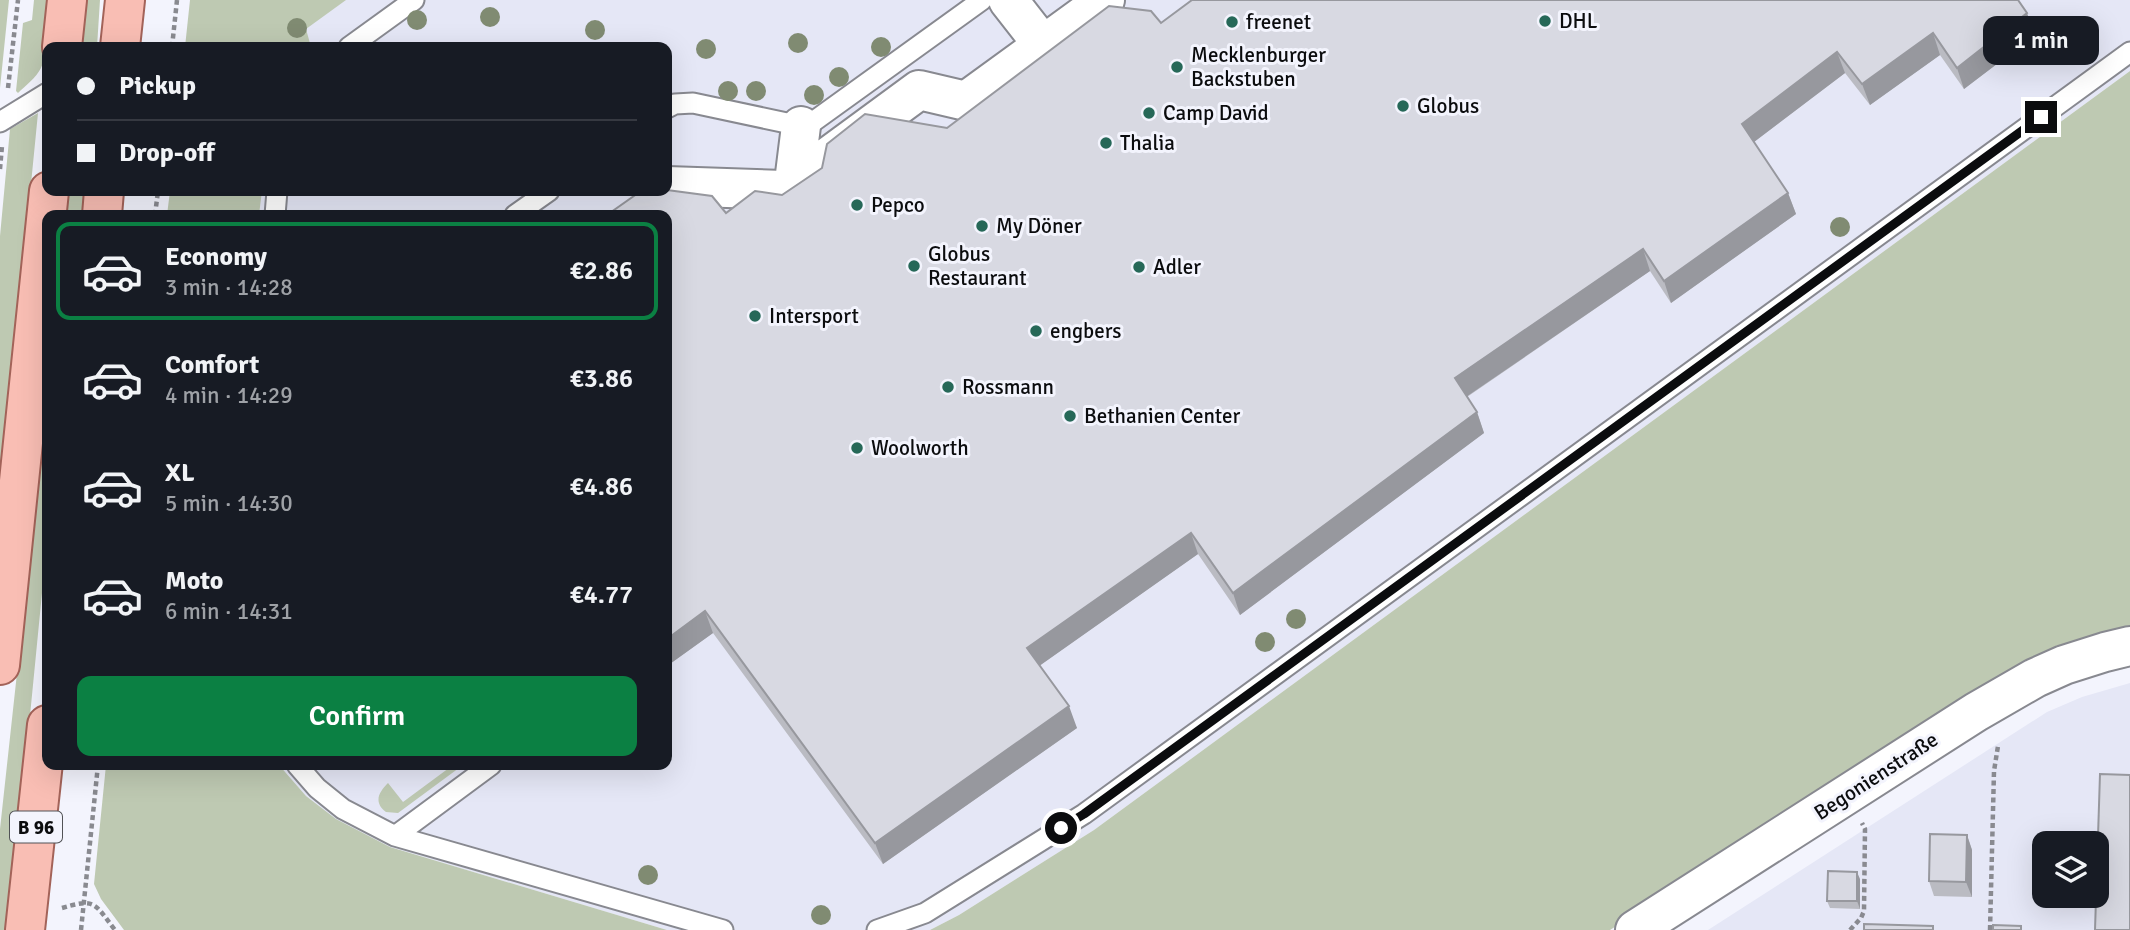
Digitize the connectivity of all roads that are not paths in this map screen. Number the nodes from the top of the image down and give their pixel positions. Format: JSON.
{"nodes":[{"id":1,"x":67,"y":0,"type":"edge"},
{"id":2,"x":125,"y":0,"type":"edge"},
{"id":3,"x":414,"y":0,"type":"edge"},
{"id":4,"x":982,"y":0,"type":"edge"},
{"id":5,"x":1008,"y":0,"type":"edge"},
{"id":6,"x":1105,"y":0,"type":"edge"},
{"id":7,"x":63,"y":42,"type":"edge"},
{"id":8,"x":121,"y":42,"type":"edge"},
{"id":9,"x":356,"y":42,"type":"edge"},
{"id":10,"x":1043,"y":45,"type":"junction"},
{"id":11,"x":2130,"y":52,"type":"edge"},
{"id":12,"x":42,"y":96,"type":"edge"},
{"id":13,"x":672,"y":106,"type":"edge"},
{"id":14,"x":2,"y":120,"type":"edge"},
{"id":15,"x":801,"y":126,"type":"junction"},
{"id":16,"x":672,"y":192,"type":"edge"},
{"id":17,"x":802,"y":192,"type":"junction"},
{"id":18,"x":542,"y":196,"type":"edge"},
{"id":19,"x":522,"y":210,"type":"edge"},
{"id":20,"x":42,"y":247,"type":"edge"},
{"id":21,"x":7,"y":528,"type":"edge"},
{"id":22,"x":2130,"y":646,"type":"edge"},
{"id":23,"x":0,"y":665,"type":"edge"},
{"id":24,"x":42,"y":770,"type":"edge"},
{"id":25,"x":301,"y":770,"type":"edge"},
{"id":26,"x":484,"y":770,"type":"edge"},
{"id":27,"x":395,"y":836,"type":"junction"},
{"id":28,"x":25,"y":930,"type":"edge"},
{"id":29,"x":723,"y":930,"type":"edge"},
{"id":30,"x":877,"y":930,"type":"edge"},
{"id":31,"x":1635,"y":930,"type":"edge"}],
"edges":[{"from":1,"to":7,"type":"main road"},
{"from":2,"to":8,"type":"main road"},
{"from":3,"to":9,"type":"lane"},
{"from":4,"to":15,"type":"lane"},
{"from":5,"to":10,"type":"street"},
{"from":6,"to":10,"type":"street"},
{"from":10,"to":17,"type":"street"},
{"from":11,"to":30,"type":"lane"},
{"from":12,"to":14,"type":"lane"},
{"from":13,"to":15,"type":"lane"},
{"from":15,"to":17,"type":"street"},
{"from":16,"to":17,"type":"street"},
{"from":18,"to":19,"type":"lane"},
{"from":20,"to":21,"type":"main road"},
{"from":21,"to":23,"type":"main road"},
{"from":22,"to":31,"type":"street","name":"Begonienstraße"},
{"from":24,"to":28,"type":"main road","number":"B 96"},
{"from":25,"to":27,"type":"lane"},
{"from":26,"to":27,"type":"lane"},
{"from":27,"to":29,"type":"lane"}]}
